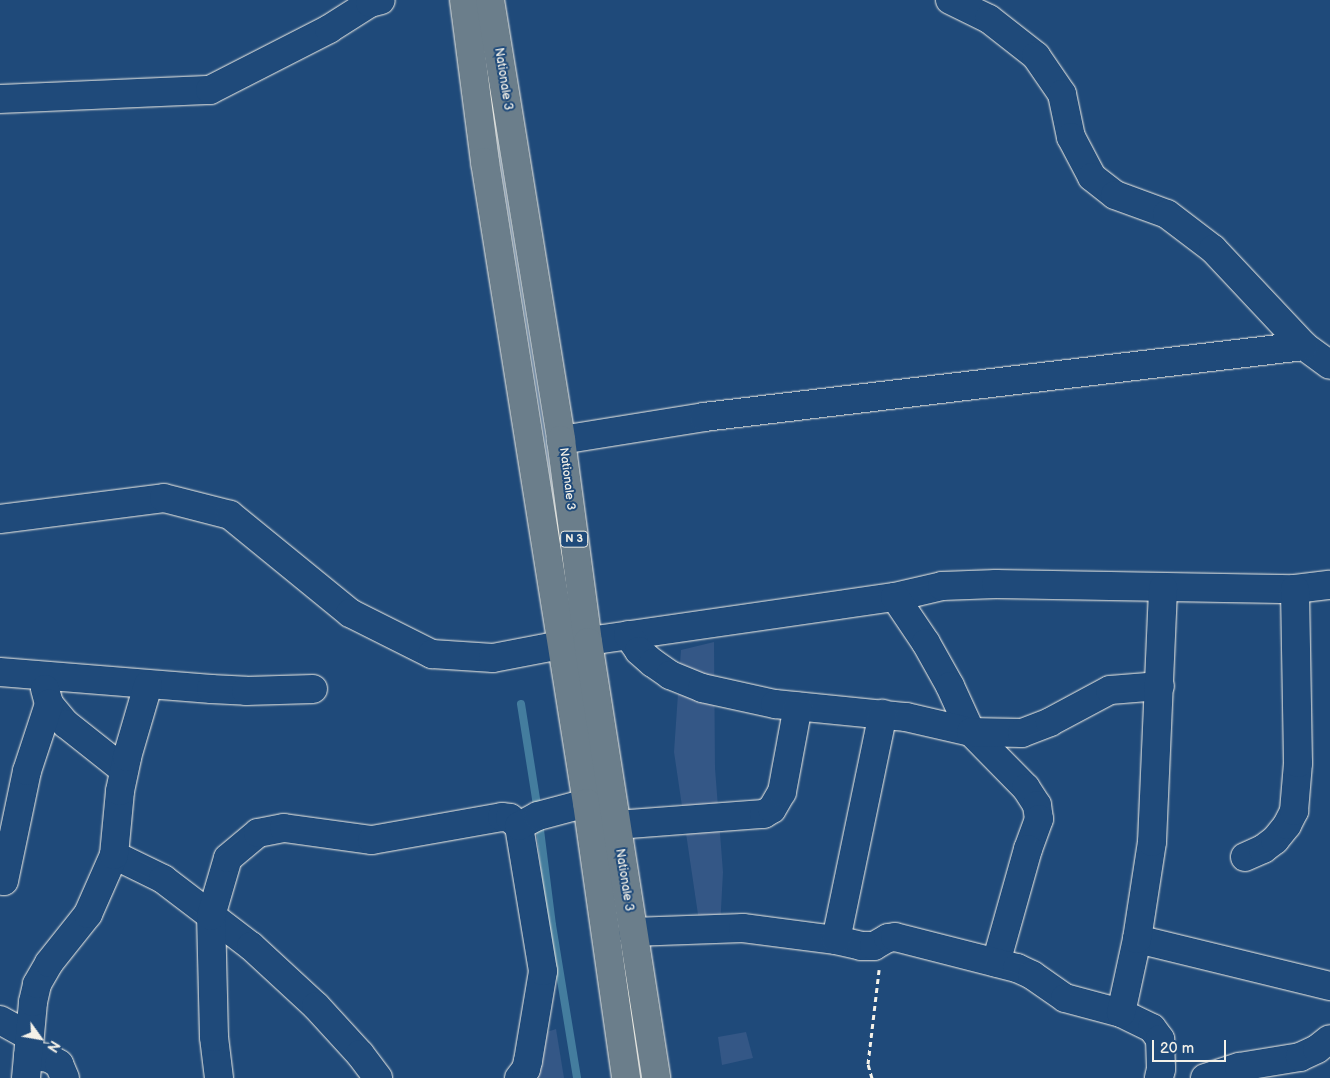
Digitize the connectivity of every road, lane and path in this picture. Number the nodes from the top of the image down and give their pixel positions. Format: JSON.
{"nodes":[{"id":1,"x":381,"y":0,"type":"edge"},
{"id":2,"x":464,"y":0,"type":"edge"},
{"id":3,"x":490,"y":0,"type":"edge"},
{"id":4,"x":950,"y":0,"type":"edge"},
{"id":5,"x":0,"y":99,"type":"edge"},
{"id":6,"x":1304,"y":346,"type":"junction"},
{"id":7,"x":1330,"y":365,"type":"edge"},
{"id":8,"x":561,"y":440,"type":"junction"},
{"id":9,"x":0,"y":519,"type":"edge"},
{"id":10,"x":1330,"y":585,"type":"edge"},
{"id":11,"x":1163,"y":588,"type":"junction"},
{"id":12,"x":1296,"y":589,"type":"junction"},
{"id":13,"x":896,"y":597,"type":"junction"},
{"id":14,"x":628,"y":635,"type":"junction"},
{"id":15,"x":588,"y":642,"type":"junction"},
{"id":16,"x":560,"y":645,"type":"junction"},
{"id":17,"x":0,"y":672,"type":"edge"},
{"id":18,"x":42,"y":675,"type":"junction"},
{"id":19,"x":148,"y":685,"type":"junction"},
{"id":20,"x":1160,"y":686,"type":"junction"},
{"id":21,"x":313,"y":689,"type":"dead end"},
{"id":22,"x":49,"y":704,"type":"junction"},
{"id":23,"x":798,"y":706,"type":"junction"},
{"id":24,"x":883,"y":714,"type":"junction"},
{"id":25,"x":971,"y":732,"type":"junction"},
{"id":26,"x":124,"y":770,"type":"junction"},
{"id":27,"x":586,"y":803,"type":"junction"},
{"id":28,"x":616,"y":825,"type":"junction"},
{"id":29,"x":518,"y":826,"type":"junction"},
{"id":30,"x":114,"y":855,"type":"junction"},
{"id":31,"x":1245,"y":857,"type":"dead end"},
{"id":32,"x":0,"y":879,"type":"edge"},
{"id":33,"x":211,"y":916,"type":"junction"},
{"id":34,"x":632,"y":932,"type":"junction"},
{"id":35,"x":1137,"y":939,"type":"junction"},
{"id":36,"x":836,"y":940,"type":"junction"},
{"id":37,"x":882,"y":942,"type":"junction"},
{"id":38,"x":996,"y":963,"type":"junction"},
{"id":39,"x":1330,"y":986,"type":"edge"},
{"id":40,"x":1121,"y":1013,"type":"junction"},
{"id":41,"x":0,"y":1020,"type":"edge"},
{"id":42,"x":1330,"y":1039,"type":"edge"},
{"id":43,"x":28,"y":1057,"type":"edge"},
{"id":44,"x":65,"y":1078,"type":"edge"},
{"id":45,"x":219,"y":1078,"type":"edge"},
{"id":46,"x":378,"y":1078,"type":"edge"},
{"id":47,"x":519,"y":1078,"type":"edge"},
{"id":48,"x":626,"y":1078,"type":"edge"},
{"id":49,"x":656,"y":1078,"type":"edge"},
{"id":50,"x":872,"y":1078,"type":"edge"},
{"id":51,"x":1158,"y":1078,"type":"edge"},
{"id":52,"x":1205,"y":1078,"type":"edge"}],
"edges":[{"from":1,"to":5,"type":"street"},
{"from":2,"to":16,"type":"main road","number":"N 3"},
{"from":3,"to":8,"type":"main road","name":"Nationale 3","number":"N 3"},
{"from":4,"to":6,"type":"street"},
{"from":6,"to":7,"type":"street"},
{"from":6,"to":8,"type":"street"},
{"from":8,"to":15,"type":"main road","name":"Nationale 3","number":"N 3"},
{"from":9,"to":16,"type":"street"},
{"from":10,"to":12,"type":"street"},
{"from":11,"to":12,"type":"street"},
{"from":11,"to":13,"type":"street"},
{"from":11,"to":20,"type":"street"},
{"from":12,"to":31,"type":"street"},
{"from":13,"to":14,"type":"street"},
{"from":13,"to":25,"type":"street"},
{"from":14,"to":15,"type":"street"},
{"from":14,"to":23,"type":"street"},
{"from":15,"to":16,"type":"street"},
{"from":15,"to":28,"type":"main road","name":"Nationale 3","number":"N 3"},
{"from":16,"to":27,"type":"main road","number":"N 3"},
{"from":17,"to":18,"type":"street"},
{"from":18,"to":19,"type":"street"},
{"from":18,"to":22,"type":"street"},
{"from":19,"to":21,"type":"street"},
{"from":19,"to":26,"type":"street"},
{"from":20,"to":25,"type":"street"},
{"from":20,"to":35,"type":"street"},
{"from":22,"to":26,"type":"street"},
{"from":22,"to":32,"type":"street"},
{"from":23,"to":24,"type":"street"},
{"from":23,"to":28,"type":"street"},
{"from":24,"to":25,"type":"street"},
{"from":24,"to":36,"type":"street"},
{"from":25,"to":38,"type":"street"},
{"from":26,"to":30,"type":"street"},
{"from":27,"to":29,"type":"street"},
{"from":27,"to":48,"type":"main road","number":"N 3"},
{"from":28,"to":34,"type":"main road","name":"Nationale 3","number":"N 3"},
{"from":29,"to":33,"type":"street"},
{"from":29,"to":47,"type":"street"},
{"from":30,"to":33,"type":"street"},
{"from":30,"to":43,"type":"street"},
{"from":33,"to":45,"type":"street"},
{"from":33,"to":46,"type":"street"},
{"from":34,"to":36,"type":"street"},
{"from":34,"to":49,"type":"main road","name":"Nationale 3","number":"N 3"},
{"from":35,"to":39,"type":"street"},
{"from":35,"to":40,"type":"street"},
{"from":36,"to":37,"type":"street"},
{"from":37,"to":38,"type":"street"},
{"from":37,"to":50,"type":"path"},
{"from":38,"to":40,"type":"street"},
{"from":40,"to":51,"type":"street"},
{"from":41,"to":43,"type":"street"},
{"from":42,"to":52,"type":"street"},
{"from":43,"to":44,"type":"street"}]}
